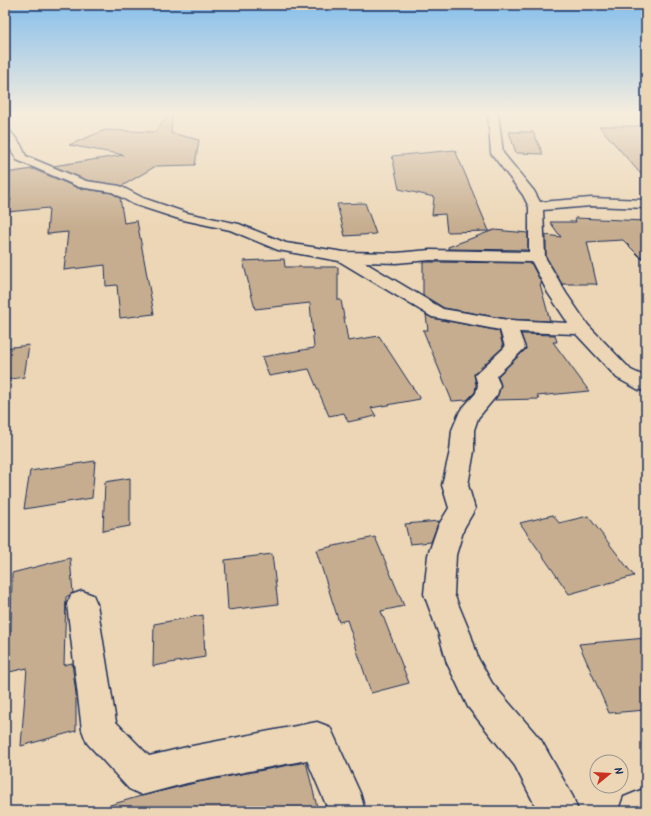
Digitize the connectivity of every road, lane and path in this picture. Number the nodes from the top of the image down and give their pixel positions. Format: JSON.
{"nodes":[{"id":1,"x":18,"y":151,"type":"edge"},
{"id":2,"x":497,"y":151,"type":"edge"},
{"id":3,"x":646,"y":204,"type":"edge"},
{"id":4,"x":536,"y":207,"type":"junction"},
{"id":5,"x":344,"y":257,"type":"junction"},
{"id":6,"x":537,"y":257,"type":"junction"},
{"id":7,"x":508,"y":326,"type":"junction"},
{"id":8,"x":580,"y":329,"type":"junction"},
{"id":9,"x":646,"y":365,"type":"edge"},
{"id":10,"x":624,"y":374,"type":"junction"},
{"id":11,"x":646,"y":385,"type":"edge"},
{"id":12,"x":82,"y":604,"type":"dead end"},
{"id":13,"x":646,"y":807,"type":"edge"},
{"id":14,"x":346,"y":811,"type":"edge"},
{"id":15,"x":559,"y":811,"type":"edge"},
{"id":16,"x":638,"y":811,"type":"edge"}],
"edges":[{"from":1,"to":5,"type":"street"},
{"from":2,"to":4,"type":"street"},
{"from":3,"to":4,"type":"street"},
{"from":4,"to":6,"type":"street"},
{"from":5,"to":6,"type":"street"},
{"from":5,"to":7,"type":"street"},
{"from":6,"to":8,"type":"street"},
{"from":7,"to":8,"type":"street"},
{"from":7,"to":15,"type":"street"},
{"from":8,"to":10,"type":"street"},
{"from":9,"to":10,"type":"street"},
{"from":10,"to":11,"type":"street"},
{"from":12,"to":14,"type":"street"},
{"from":13,"to":16,"type":"street"}]}
